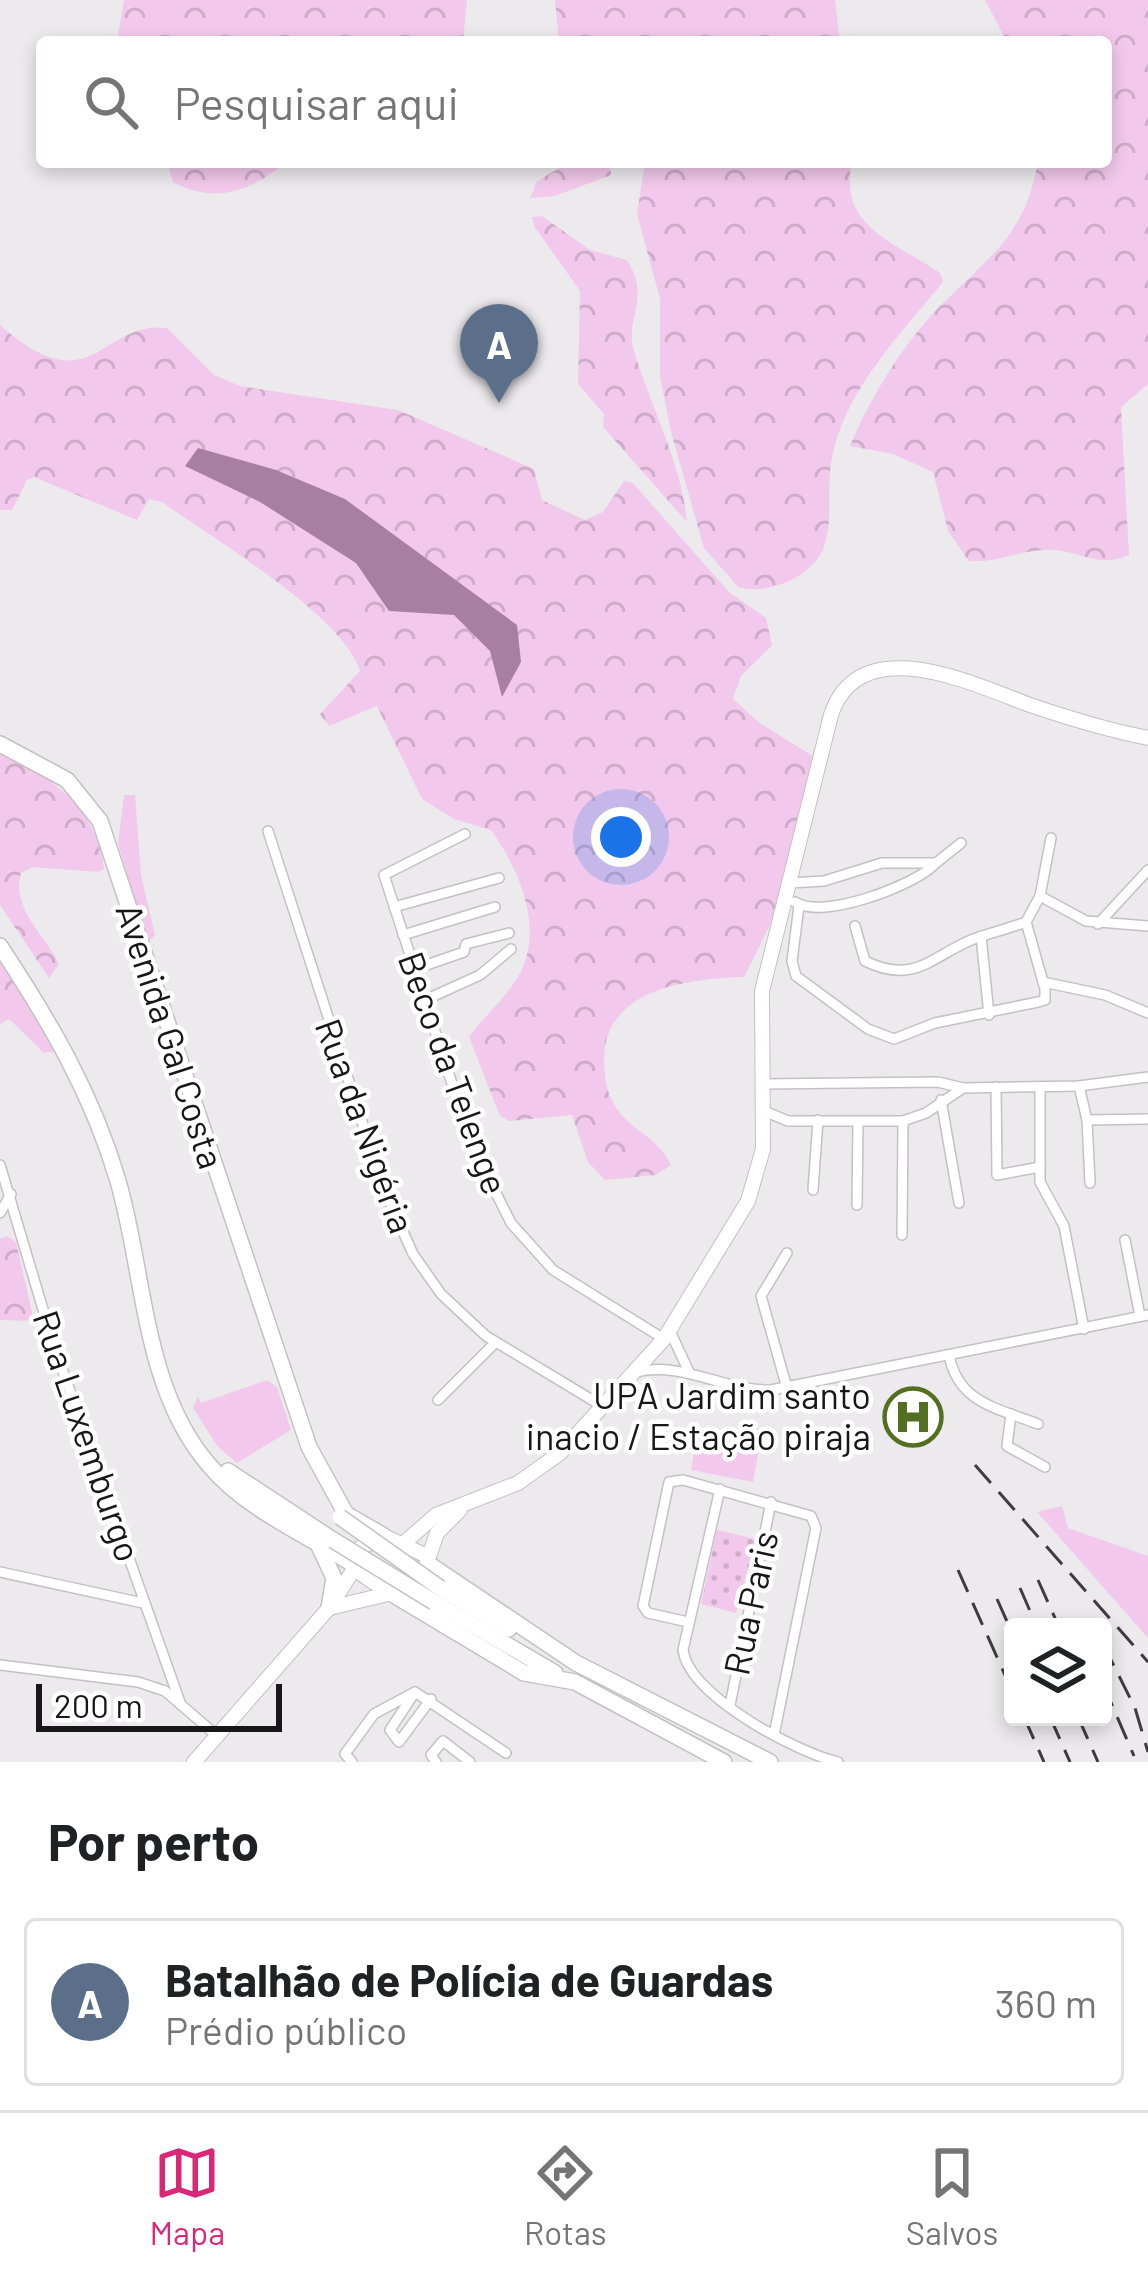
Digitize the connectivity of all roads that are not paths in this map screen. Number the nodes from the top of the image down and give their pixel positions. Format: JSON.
{"nodes":[{"id":1,"x":1148,"y":738,"type":"edge"},
{"id":2,"x":0,"y":744,"type":"edge"},
{"id":3,"x":268,"y":831,"type":"dead end"},
{"id":4,"x":465,"y":834,"type":"dead end"},
{"id":5,"x":1051,"y":838,"type":"dead end"},
{"id":6,"x":961,"y":843,"type":"dead end"},
{"id":7,"x":936,"y":863,"type":"junction"},
{"id":8,"x":1148,"y":870,"type":"edge"},
{"id":9,"x":499,"y":878,"type":"dead end"},
{"id":10,"x":788,"y":889,"type":"junction"},
{"id":11,"x":1040,"y":896,"type":"junction"},
{"id":12,"x":800,"y":906,"type":"junction"},
{"id":13,"x":394,"y":907,"type":"junction"},
{"id":14,"x":495,"y":907,"type":"dead end"},
{"id":15,"x":1026,"y":922,"type":"junction"},
{"id":16,"x":1098,"y":924,"type":"junction"},
{"id":17,"x":855,"y":926,"type":"dead end"},
{"id":18,"x":1148,"y":926,"type":"edge"},
{"id":19,"x":509,"y":933,"type":"dead end"},
{"id":20,"x":403,"y":935,"type":"junction"},
{"id":21,"x":981,"y":936,"type":"junction"},
{"id":22,"x":0,"y":946,"type":"edge"},
{"id":23,"x":511,"y":949,"type":"dead end"},
{"id":24,"x":415,"y":969,"type":"junction"},
{"id":25,"x":1043,"y":982,"type":"junction"},
{"id":26,"x":425,"y":1000,"type":"junction"},
{"id":27,"x":1148,"y":1013,"type":"edge"},
{"id":28,"x":989,"y":1015,"type":"junction"},
{"id":29,"x":1148,"y":1077,"type":"edge"},
{"id":30,"x":761,"y":1084,"type":"junction"},
{"id":31,"x":1079,"y":1086,"type":"junction"},
{"id":32,"x":1040,"y":1087,"type":"junction"},
{"id":33,"x":963,"y":1088,"type":"junction"},
{"id":34,"x":996,"y":1088,"type":"junction"},
{"id":35,"x":941,"y":1100,"type":"junction"},
{"id":36,"x":762,"y":1109,"type":"junction"},
{"id":37,"x":1148,"y":1119,"type":"edge"},
{"id":38,"x":788,"y":1120,"type":"junction"},
{"id":39,"x":818,"y":1120,"type":"junction"},
{"id":40,"x":1087,"y":1120,"type":"junction"},
{"id":41,"x":858,"y":1121,"type":"junction"},
{"id":42,"x":903,"y":1121,"type":"junction"},
{"id":43,"x":763,"y":1139,"type":"junction"},
{"id":44,"x":0,"y":1166,"type":"edge"},
{"id":45,"x":1040,"y":1167,"type":"junction"},
{"id":46,"x":1090,"y":1183,"type":"dead end"},
{"id":47,"x":813,"y":1190,"type":"dead end"},
{"id":48,"x":11,"y":1194,"type":"junction"},
{"id":49,"x":959,"y":1203,"type":"dead end"},
{"id":50,"x":857,"y":1204,"type":"dead end"},
{"id":51,"x":0,"y":1213,"type":"edge"},
{"id":52,"x":902,"y":1235,"type":"dead end"},
{"id":53,"x":1125,"y":1240,"type":"dead end"},
{"id":54,"x":787,"y":1253,"type":"dead end"},
{"id":55,"x":1144,"y":1316,"type":"edge"},
{"id":56,"x":1084,"y":1329,"type":"junction"},
{"id":57,"x":667,"y":1335,"type":"junction"},
{"id":58,"x":496,"y":1343,"type":"junction"},
{"id":59,"x":950,"y":1355,"type":"junction"},
{"id":60,"x":636,"y":1372,"type":"junction"},
{"id":61,"x":689,"y":1372,"type":"junction"},
{"id":62,"x":283,"y":1373,"type":"junction"},
{"id":63,"x":788,"y":1388,"type":"junction"},
{"id":64,"x":438,"y":1400,"type":"dead end"},
{"id":65,"x":602,"y":1406,"type":"junction"},
{"id":66,"x":1011,"y":1414,"type":"junction"},
{"id":67,"x":1038,"y":1424,"type":"dead end"},
{"id":68,"x":1045,"y":1467,"type":"dead end"},
{"id":69,"x":720,"y":1489,"type":"junction"},
{"id":70,"x":468,"y":1502,"type":"junction"},
{"id":71,"x":771,"y":1502,"type":"junction"},
{"id":72,"x":384,"y":1536,"type":"junction"},
{"id":73,"x":326,"y":1542,"type":"junction"},
{"id":74,"x":404,"y":1543,"type":"junction"},
{"id":75,"x":427,"y":1559,"type":"junction"},
{"id":76,"x":352,"y":1566,"type":"junction"},
{"id":77,"x":0,"y":1572,"type":"edge"},
{"id":78,"x":392,"y":1594,"type":"junction"},
{"id":79,"x":437,"y":1595,"type":"junction"},
{"id":80,"x":143,"y":1603,"type":"junction"},
{"id":81,"x":329,"y":1608,"type":"junction"},
{"id":82,"x":688,"y":1622,"type":"junction"},
{"id":83,"x":576,"y":1663,"type":"junction"},
{"id":84,"x":0,"y":1665,"type":"edge"},
{"id":85,"x":562,"y":1677,"type":"junction"},
{"id":86,"x":415,"y":1692,"type":"junction"},
{"id":87,"x":431,"y":1699,"type":"junction"},
{"id":88,"x":181,"y":1705,"type":"junction"},
{"id":89,"x":730,"y":1705,"type":"junction"},
{"id":90,"x":214,"y":1735,"type":"junction"},
{"id":91,"x":774,"y":1735,"type":"junction"},
{"id":92,"x":506,"y":1753,"type":"dead end"},
{"id":93,"x":194,"y":1762,"type":"edge"},
{"id":94,"x":352,"y":1762,"type":"edge"},
{"id":95,"x":436,"y":1762,"type":"edge"},
{"id":96,"x":470,"y":1762,"type":"edge"},
{"id":97,"x":724,"y":1762,"type":"edge"},
{"id":98,"x":770,"y":1762,"type":"edge"},
{"id":99,"x":838,"y":1762,"type":"edge"}],
"edges":[{"from":1,"to":10,"type":"main road"},
{"from":2,"to":62,"type":"main road","name":"Avenida Gal Costa"},
{"from":3,"to":58,"type":"street","name":"Rua da Nigéria"},
{"from":4,"to":13,"type":"street","name":"Beco da Telenge"},
{"from":5,"to":11,"type":"street"},
{"from":6,"to":7,"type":"street"},
{"from":7,"to":10,"type":"street"},
{"from":7,"to":12,"type":"street"},
{"from":8,"to":16,"type":"street"},
{"from":9,"to":13,"type":"street"},
{"from":10,"to":12,"type":"street"},
{"from":10,"to":30,"type":"main road"},
{"from":11,"to":15,"type":"street"},
{"from":11,"to":16,"type":"street"},
{"from":12,"to":28,"type":"street"},
{"from":13,"to":20,"type":"street","name":"Beco da Telenge"},
{"from":14,"to":20,"type":"street"},
{"from":15,"to":21,"type":"street"},
{"from":15,"to":25,"type":"street"},
{"from":16,"to":18,"type":"street"},
{"from":17,"to":21,"type":"street"},
{"from":19,"to":24,"type":"street"},
{"from":20,"to":24,"type":"street","name":"Beco da Telenge"},
{"from":21,"to":28,"type":"street"},
{"from":22,"to":73,"type":"main road"},
{"from":23,"to":26,"type":"street"},
{"from":24,"to":26,"type":"street","name":"Beco da Telenge"},
{"from":25,"to":27,"type":"street"},
{"from":25,"to":28,"type":"street"},
{"from":26,"to":57,"type":"street","name":"Beco da Telenge"},
{"from":29,"to":31,"type":"street"},
{"from":30,"to":33,"type":"street"},
{"from":30,"to":36,"type":"main road"},
{"from":31,"to":32,"type":"street"},
{"from":31,"to":40,"type":"street"},
{"from":32,"to":34,"type":"street"},
{"from":32,"to":45,"type":"street"},
{"from":33,"to":34,"type":"street"},
{"from":33,"to":35,"type":"street"},
{"from":34,"to":45,"type":"street"},
{"from":35,"to":42,"type":"street"},
{"from":35,"to":49,"type":"street"},
{"from":36,"to":38,"type":"street"},
{"from":36,"to":43,"type":"main road"},
{"from":37,"to":40,"type":"street"},
{"from":38,"to":39,"type":"street"},
{"from":38,"to":43,"type":"street"},
{"from":39,"to":41,"type":"street"},
{"from":39,"to":47,"type":"street"},
{"from":40,"to":46,"type":"street"},
{"from":41,"to":42,"type":"street"},
{"from":41,"to":50,"type":"street"},
{"from":42,"to":52,"type":"street"},
{"from":43,"to":57,"type":"main road"},
{"from":44,"to":48,"type":"street","name":"Rua Luxemburgo"},
{"from":45,"to":56,"type":"street"},
{"from":48,"to":51,"type":"street"},
{"from":48,"to":80,"type":"street","name":"Rua Luxemburgo"},
{"from":53,"to":55,"type":"street"},
{"from":54,"to":63,"type":"street"},
{"from":55,"to":56,"type":"street"},
{"from":56,"to":59,"type":"street"},
{"from":57,"to":60,"type":"main road"},
{"from":57,"to":61,"type":"street"},
{"from":58,"to":64,"type":"street"},
{"from":58,"to":65,"type":"street","name":"Rua da Nigéria"},
{"from":59,"to":63,"type":"street"},
{"from":59,"to":66,"type":"street"},
{"from":60,"to":61,"type":"street"},
{"from":60,"to":65,"type":"main road"},
{"from":61,"to":63,"type":"street"},
{"from":62,"to":72,"type":"main road","name":"Avenida Gal Costa"},
{"from":62,"to":79,"type":"main road","name":"Avenida Gal Costa","bridge":true},
{"from":65,"to":70,"type":"main road"},
{"from":66,"to":67,"type":"street"},
{"from":66,"to":68,"type":"street"},
{"from":69,"to":71,"type":"street"},
{"from":69,"to":82,"type":"street"},
{"from":69,"to":82,"type":"street"},
{"from":70,"to":74,"type":"main road"},
{"from":70,"to":75,"type":"main road"},
{"from":71,"to":89,"type":"street","name":"Rua Paris"},
{"from":71,"to":91,"type":"street"},
{"from":72,"to":74,"type":"main road","name":"Avenida Gal Costa"},
{"from":72,"to":76,"type":"main road"},
{"from":73,"to":76,"type":"main road"},
{"from":73,"to":79,"type":"main road","bridge":true},
{"from":73,"to":81,"type":"main road"},
{"from":74,"to":75,"type":"main road","name":"Avenida Gal Costa"},
{"from":75,"to":78,"type":"main road"},
{"from":75,"to":83,"type":"main road","name":"Avenida Gal Costa"},
{"from":76,"to":78,"type":"main road"},
{"from":76,"to":81,"type":"main road"},
{"from":77,"to":80,"type":"street"},
{"from":78,"to":81,"type":"main road"},
{"from":78,"to":85,"type":"main road"},
{"from":79,"to":83,"type":"main road","name":"Avenida Gal Costa"},
{"from":79,"to":85,"type":"main road"},
{"from":80,"to":88,"type":"street","name":"Rua Luxemburgo"},
{"from":81,"to":90,"type":"main road"},
{"from":82,"to":89,"type":"street"},
{"from":83,"to":98,"type":"main road"},
{"from":84,"to":88,"type":"street"},
{"from":85,"to":97,"type":"main road"},
{"from":86,"to":87,"type":"street"},
{"from":86,"to":87,"type":"street"},
{"from":86,"to":94,"type":"street"},
{"from":87,"to":92,"type":"street"},
{"from":88,"to":90,"type":"street"},
{"from":89,"to":91,"type":"street"},
{"from":90,"to":93,"type":"main road"},
{"from":91,"to":99,"type":"street"},
{"from":95,"to":96,"type":"street"}]}
